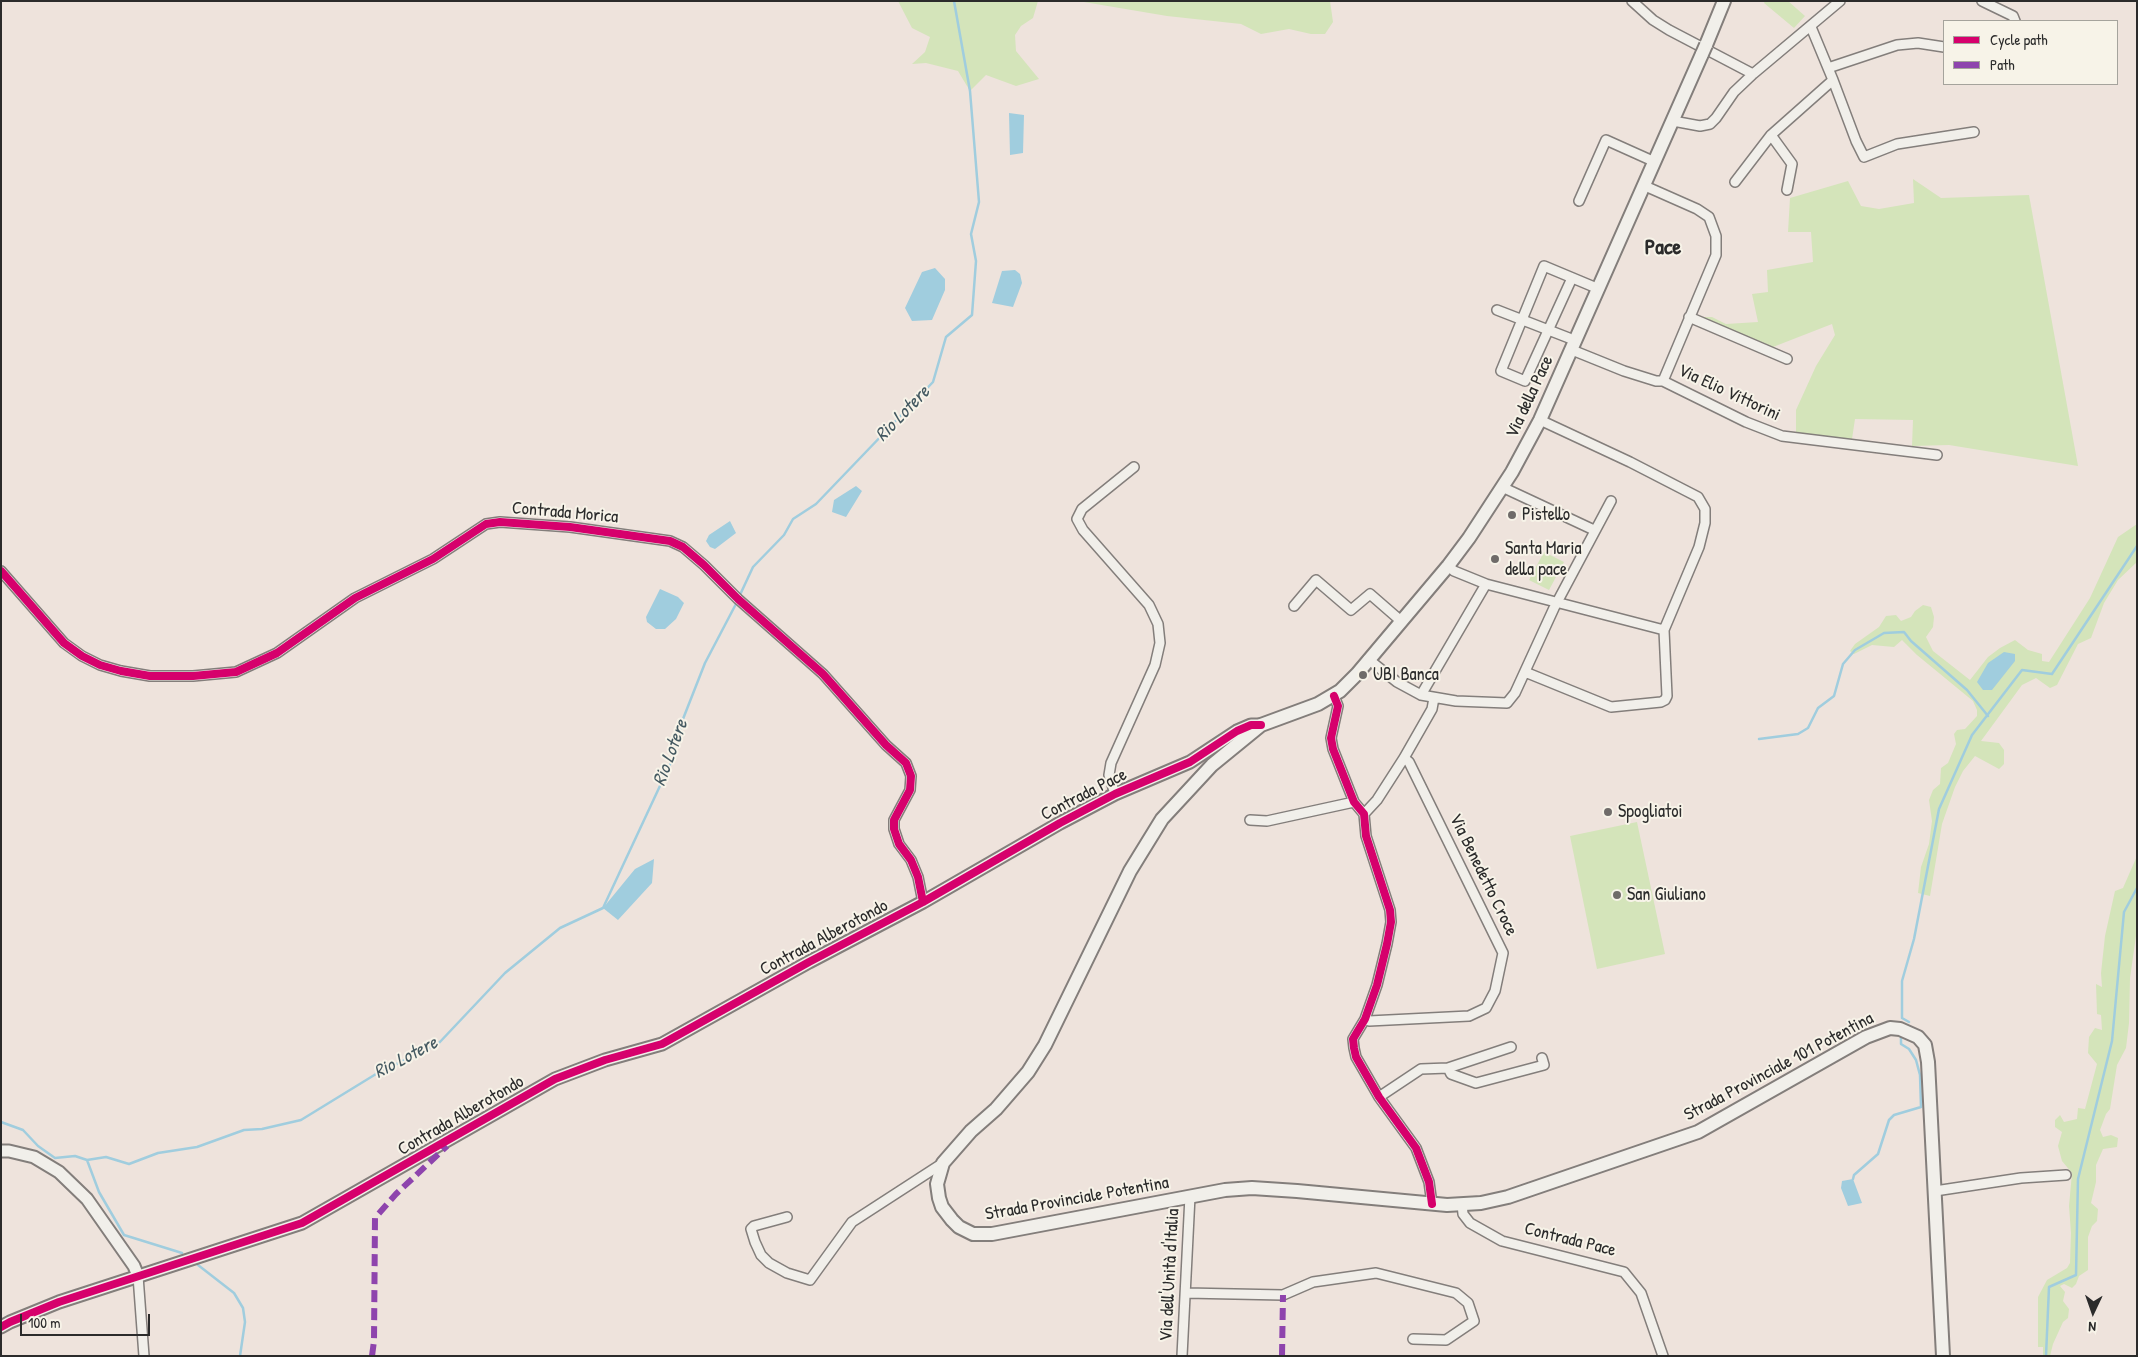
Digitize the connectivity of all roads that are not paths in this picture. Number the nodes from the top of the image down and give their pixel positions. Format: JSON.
{"nodes":[{"id":1,"x":1632,"y":1,"type":"edge"},
{"id":2,"x":1724,"y":1,"type":"edge"},
{"id":3,"x":1840,"y":1,"type":"edge"},
{"id":4,"x":1982,"y":1,"type":"edge"},
{"id":5,"x":2015,"y":20,"type":"edge"},
{"id":6,"x":1811,"y":27,"type":"junction"},
{"id":7,"x":1943,"y":46,"type":"edge"},
{"id":8,"x":1828,"y":68,"type":"junction"},
{"id":9,"x":1753,"y":74,"type":"junction"},
{"id":10,"x":1833,"y":80,"type":"junction"},
{"id":11,"x":1673,"y":122,"type":"junction"},
{"id":12,"x":1974,"y":132,"type":"dead end"},
{"id":13,"x":1771,"y":134,"type":"junction"},
{"id":14,"x":1655,"y":162,"type":"junction"},
{"id":15,"x":1735,"y":182,"type":"dead end"},
{"id":16,"x":1645,"y":186,"type":"junction"},
{"id":17,"x":1787,"y":190,"type":"dead end"},
{"id":18,"x":1579,"y":201,"type":"dead end"},
{"id":19,"x":1572,"y":278,"type":"junction"},
{"id":20,"x":1599,"y":289,"type":"junction"},
{"id":21,"x":1497,"y":310,"type":"dead end"},
{"id":22,"x":1689,"y":317,"type":"junction"},
{"id":23,"x":1522,"y":319,"type":"junction"},
{"id":24,"x":1549,"y":330,"type":"junction"},
{"id":25,"x":1571,"y":344,"type":"junction"},
{"id":26,"x":1787,"y":359,"type":"dead end"},
{"id":27,"x":1663,"y":381,"type":"junction"},
{"id":28,"x":1540,"y":420,"type":"junction"},
{"id":29,"x":1937,"y":456,"type":"dead end"},
{"id":30,"x":1134,"y":467,"type":"dead end"},
{"id":31,"x":1502,"y":487,"type":"junction"},
{"id":32,"x":1611,"y":501,"type":"dead end"},
{"id":33,"x":1594,"y":530,"type":"junction"},
{"id":34,"x":1448,"y":566,"type":"junction"},
{"id":35,"x":1,"y":572,"type":"edge"},
{"id":36,"x":1486,"y":584,"type":"junction"},
{"id":37,"x":1557,"y":603,"type":"junction"},
{"id":38,"x":1294,"y":606,"type":"dead end"},
{"id":39,"x":1401,"y":621,"type":"junction"},
{"id":40,"x":1664,"y":630,"type":"junction"},
{"id":41,"x":1368,"y":659,"type":"junction"},
{"id":42,"x":1525,"y":672,"type":"junction"},
{"id":43,"x":1421,"y":695,"type":"junction"},
{"id":44,"x":1334,"y":696,"type":"junction"},
{"id":45,"x":1434,"y":698,"type":"junction"},
{"id":46,"x":1261,"y":725,"type":"junction"},
{"id":47,"x":1404,"y":758,"type":"junction"},
{"id":48,"x":1115,"y":794,"type":"junction"},
{"id":49,"x":1354,"y":802,"type":"junction"},
{"id":50,"x":1364,"y":814,"type":"junction"},
{"id":51,"x":1250,"y":820,"type":"dead end"},
{"id":52,"x":923,"y":902,"type":"junction"},
{"id":53,"x":1365,"y":1019,"type":"junction"},
{"id":54,"x":1511,"y":1046,"type":"dead end"},
{"id":55,"x":1542,"y":1058,"type":"dead end"},
{"id":56,"x":1448,"y":1068,"type":"junction"},
{"id":57,"x":1379,"y":1097,"type":"junction"},
{"id":58,"x":1,"y":1151,"type":"edge"},
{"id":59,"x":943,"y":1163,"type":"junction"},
{"id":60,"x":2066,"y":1175,"type":"dead end"},
{"id":61,"x":1935,"y":1191,"type":"junction"},
{"id":62,"x":1190,"y":1196,"type":"junction"},
{"id":63,"x":1432,"y":1204,"type":"junction"},
{"id":64,"x":1462,"y":1204,"type":"junction"},
{"id":65,"x":786,"y":1217,"type":"dead end"},
{"id":66,"x":138,"y":1276,"type":"junction"},
{"id":67,"x":1186,"y":1293,"type":"junction"},
{"id":68,"x":1,"y":1327,"type":"edge"},
{"id":69,"x":1413,"y":1339,"type":"dead end"},
{"id":70,"x":144,"y":1356,"type":"edge"},
{"id":71,"x":1182,"y":1356,"type":"edge"},
{"id":72,"x":1663,"y":1356,"type":"edge"},
{"id":73,"x":1943,"y":1356,"type":"edge"}],
"edges":[{"from":1,"to":9,"type":"street"},
{"from":2,"to":11,"type":"main road","name":"Via della Pace"},
{"from":3,"to":6,"type":"street"},
{"from":4,"to":5,"type":"street"},
{"from":6,"to":8,"type":"street"},
{"from":6,"to":9,"type":"street"},
{"from":7,"to":8,"type":"street"},
{"from":8,"to":10,"type":"street"},
{"from":9,"to":11,"type":"street"},
{"from":10,"to":12,"type":"street"},
{"from":10,"to":13,"type":"street"},
{"from":11,"to":14,"type":"main road","name":"Via della Pace"},
{"from":13,"to":15,"type":"street"},
{"from":13,"to":17,"type":"street"},
{"from":14,"to":16,"type":"main road","name":"Via della Pace"},
{"from":14,"to":18,"type":"street"},
{"from":16,"to":20,"type":"main road","name":"Via della Pace"},
{"from":16,"to":22,"type":"street"},
{"from":19,"to":20,"type":"street"},
{"from":19,"to":23,"type":"street"},
{"from":19,"to":24,"type":"street"},
{"from":20,"to":25,"type":"main road","name":"Via della Pace"},
{"from":21,"to":23,"type":"street","name":"Via Elio Vittorini"},
{"from":22,"to":26,"type":"street"},
{"from":22,"to":27,"type":"street"},
{"from":23,"to":24,"type":"street","name":"Via Elio Vittorini"},
{"from":23,"to":24,"type":"street"},
{"from":24,"to":25,"type":"street","name":"Via Elio Vittorini"},
{"from":25,"to":27,"type":"street","name":"Via Elio Vittorini"},
{"from":25,"to":28,"type":"main road","name":"Via della Pace"},
{"from":27,"to":29,"type":"street","name":"Via Elio Vittorini"},
{"from":28,"to":31,"type":"main road","name":"Via della Pace"},
{"from":28,"to":40,"type":"street"},
{"from":30,"to":48,"type":"street"},
{"from":31,"to":33,"type":"street"},
{"from":31,"to":34,"type":"main road","name":"Via della Pace"},
{"from":32,"to":33,"type":"street"},
{"from":33,"to":37,"type":"street"},
{"from":34,"to":36,"type":"street"},
{"from":34,"to":39,"type":"main road","name":"Via della Pace"},
{"from":35,"to":52,"type":"street","name":"Contrada Morica"},
{"from":36,"to":37,"type":"street"},
{"from":36,"to":43,"type":"street"},
{"from":37,"to":40,"type":"street"},
{"from":37,"to":42,"type":"street"},
{"from":38,"to":39,"type":"street"},
{"from":39,"to":41,"type":"main road","name":"Via della Pace"},
{"from":40,"to":42,"type":"street"},
{"from":41,"to":43,"type":"street"},
{"from":41,"to":44,"type":"main road","name":"Via della Pace"},
{"from":42,"to":45,"type":"street"},
{"from":43,"to":45,"type":"street"},
{"from":44,"to":46,"type":"main road","name":"Via della Pace"},
{"from":44,"to":49,"type":"street"},
{"from":45,"to":47,"type":"street"},
{"from":46,"to":48,"type":"street","name":"Contrada Pace"},
{"from":46,"to":59,"type":"main road","name":"Strada Provinciale Potentina"},
{"from":47,"to":50,"type":"street"},
{"from":47,"to":53,"type":"street","name":"Via Benedetto Croce"},
{"from":48,"to":52,"type":"street","name":"Contrada Pace"},
{"from":49,"to":50,"type":"street"},
{"from":49,"to":51,"type":"street"},
{"from":50,"to":53,"type":"street"},
{"from":52,"to":66,"type":"street","name":"Contrada Alberotondo"},
{"from":53,"to":57,"type":"street"},
{"from":54,"to":56,"type":"street"},
{"from":55,"to":56,"type":"street"},
{"from":56,"to":57,"type":"street"},
{"from":57,"to":63,"type":"street"},
{"from":58,"to":66,"type":"street"},
{"from":59,"to":62,"type":"main road","name":"Strada Provinciale Potentina"},
{"from":59,"to":65,"type":"street"},
{"from":60,"to":61,"type":"street"},
{"from":61,"to":64,"type":"main road","name":"Strada Provinciale 101 Potentina"},
{"from":61,"to":73,"type":"main road","name":"Strada Provinciale 101 Potentina"},
{"from":62,"to":63,"type":"main road","name":"Strada Provinciale Potentina"},
{"from":62,"to":67,"type":"street","name":"Via dell'Unità d'Italia"},
{"from":63,"to":64,"type":"main road","name":"Strada Provinciale Potentina"},
{"from":64,"to":72,"type":"street","name":"Contrada Pace"},
{"from":66,"to":68,"type":"street","name":"Contrada Alberotondo"},
{"from":66,"to":70,"type":"street"},
{"from":67,"to":69,"type":"street"},
{"from":67,"to":71,"type":"street","name":"Via dell'Unità d'Italia"}]}
